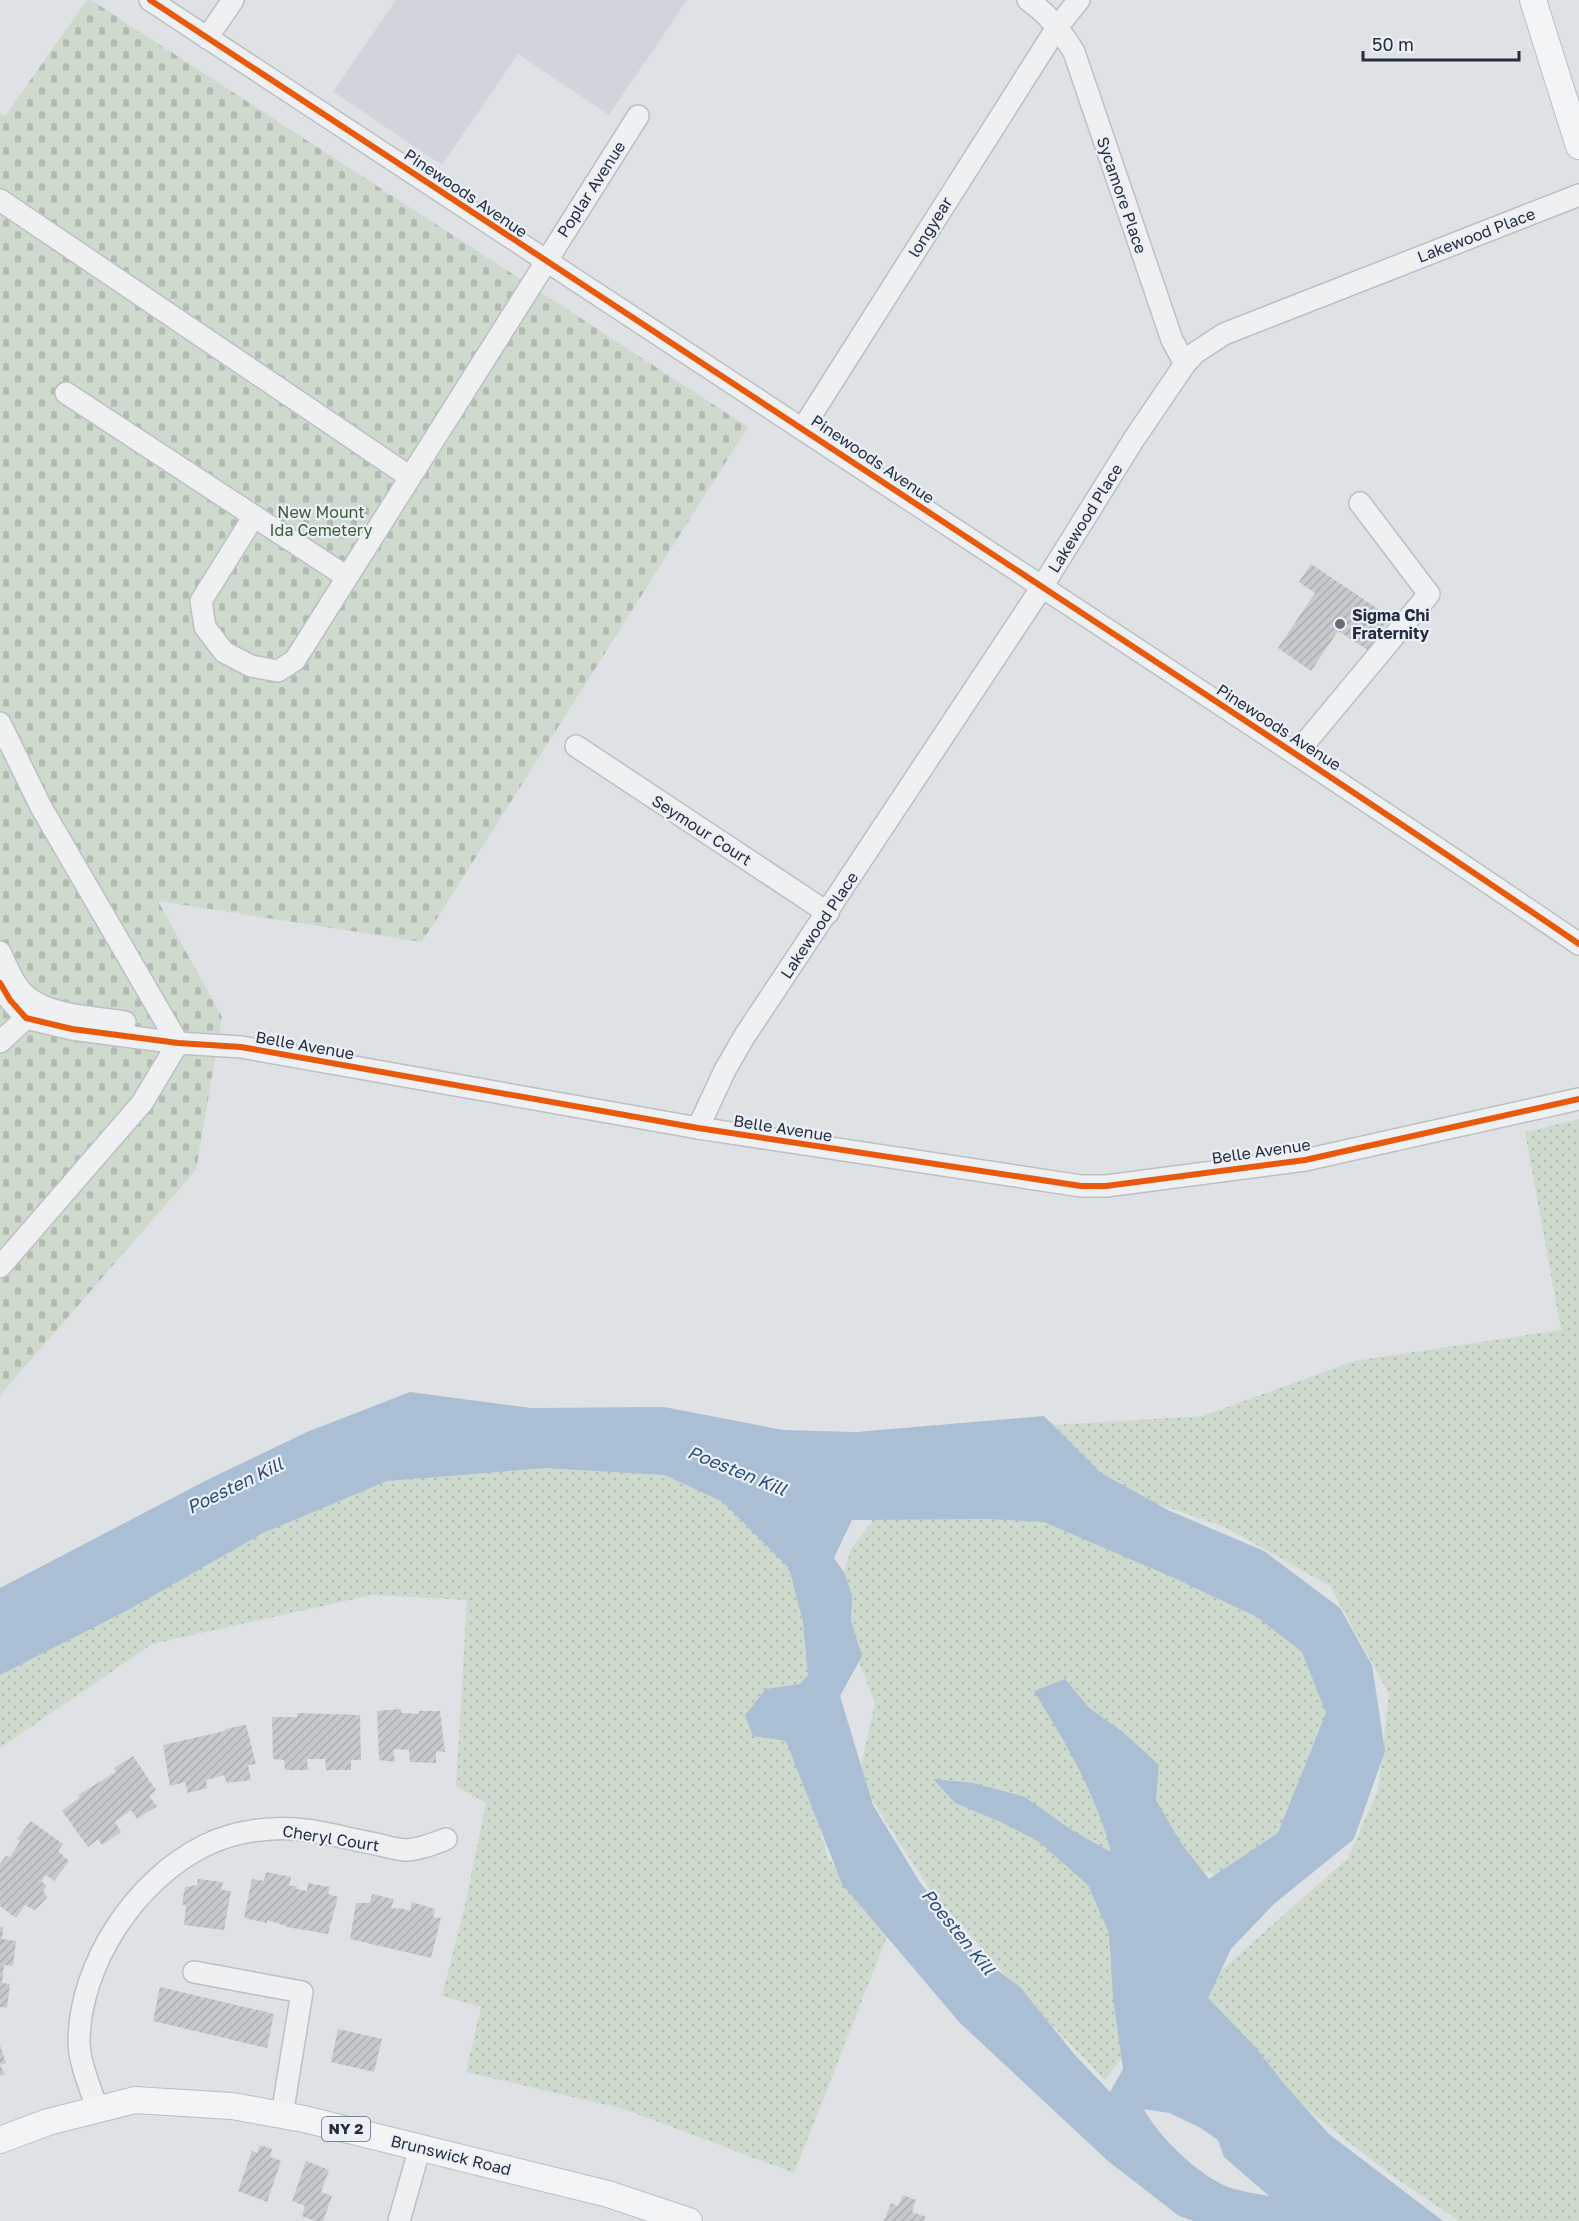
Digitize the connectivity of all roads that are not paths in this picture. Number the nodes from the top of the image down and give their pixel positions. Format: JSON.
{"nodes":[{"id":1,"x":150,"y":0,"type":"edge"},
{"id":2,"x":232,"y":0,"type":"edge"},
{"id":3,"x":1028,"y":0,"type":"edge"},
{"id":4,"x":1079,"y":0,"type":"edge"},
{"id":5,"x":1533,"y":0,"type":"edge"},
{"id":6,"x":1058,"y":26,"type":"junction"},
{"id":7,"x":207,"y":38,"type":"junction"},
{"id":8,"x":638,"y":116,"type":"dead end"},
{"id":9,"x":1579,"y":146,"type":"edge"},
{"id":10,"x":1579,"y":195,"type":"edge"},
{"id":11,"x":0,"y":200,"type":"edge"},
{"id":12,"x":545,"y":261,"type":"junction"},
{"id":13,"x":1185,"y":364,"type":"junction"},
{"id":14,"x":66,"y":393,"type":"dead end"},
{"id":15,"x":803,"y":428,"type":"junction"},
{"id":16,"x":410,"y":477,"type":"junction"},
{"id":17,"x":1360,"y":503,"type":"dead end"},
{"id":18,"x":254,"y":516,"type":"junction"},
{"id":19,"x":347,"y":577,"type":"junction"},
{"id":20,"x":1042,"y":587,"type":"junction"},
{"id":21,"x":0,"y":723,"type":"edge"},
{"id":22,"x":576,"y":746,"type":"dead end"},
{"id":23,"x":1296,"y":754,"type":"junction"},
{"id":24,"x":828,"y":913,"type":"junction"},
{"id":25,"x":1579,"y":944,"type":"edge"},
{"id":26,"x":0,"y":952,"type":"edge"},
{"id":27,"x":0,"y":983,"type":"edge"},
{"id":28,"x":27,"y":1008,"type":"junction"},
{"id":29,"x":0,"y":1042,"type":"edge"},
{"id":30,"x":178,"y":1043,"type":"junction"},
{"id":31,"x":1579,"y":1099,"type":"edge"},
{"id":32,"x":698,"y":1128,"type":"junction"},
{"id":33,"x":0,"y":1267,"type":"edge"},
{"id":34,"x":446,"y":1839,"type":"dead end"},
{"id":35,"x":194,"y":1972,"type":"dead end"},
{"id":36,"x":97,"y":2108,"type":"junction"},
{"id":37,"x":282,"y":2115,"type":"junction"},
{"id":38,"x":0,"y":2140,"type":"edge"},
{"id":39,"x":420,"y":2147,"type":"junction"},
{"id":40,"x":399,"y":2221,"type":"edge"},
{"id":41,"x":689,"y":2221,"type":"edge"}],
"edges":[{"from":1,"to":7,"type":"street","name":"Pinewoods Avenue"},
{"from":2,"to":7,"type":"street"},
{"from":3,"to":6,"type":"street","name":"Sycamore Place"},
{"from":4,"to":6,"type":"street","name":"longyear"},
{"from":5,"to":9,"type":"main road"},
{"from":6,"to":13,"type":"street","name":"Sycamore Place"},
{"from":6,"to":15,"type":"street","name":"longyear"},
{"from":7,"to":12,"type":"street","name":"Pinewoods Avenue"},
{"from":8,"to":12,"type":"street","name":"Poplar Avenue"},
{"from":10,"to":13,"type":"street","name":"Lakewood Place"},
{"from":11,"to":16,"type":"street"},
{"from":12,"to":15,"type":"street","name":"Pinewoods Avenue"},
{"from":12,"to":16,"type":"street","name":"Poplar Avenue"},
{"from":13,"to":20,"type":"street","name":"Lakewood Place"},
{"from":14,"to":18,"type":"street"},
{"from":15,"to":20,"type":"street","name":"Pinewoods Avenue"},
{"from":16,"to":19,"type":"street","name":"Poplar Avenue"},
{"from":17,"to":23,"type":"street"},
{"from":18,"to":19,"type":"street"},
{"from":18,"to":19,"type":"street","name":"Poplar Avenue"},
{"from":20,"to":23,"type":"street","name":"Pinewoods Avenue"},
{"from":20,"to":24,"type":"street","name":"Lakewood Place"},
{"from":21,"to":30,"type":"street"},
{"from":22,"to":24,"type":"street","name":"Seymour Court"},
{"from":23,"to":25,"type":"street","name":"Pinewoods Avenue"},
{"from":24,"to":32,"type":"street","name":"Lakewood Place"},
{"from":26,"to":28,"type":"street"},
{"from":27,"to":28,"type":"street","name":"Belle Avenue"},
{"from":28,"to":29,"type":"street"},
{"from":28,"to":30,"type":"street","name":"Belle Avenue"},
{"from":30,"to":32,"type":"street","name":"Belle Avenue"},
{"from":30,"to":33,"type":"street"},
{"from":31,"to":32,"type":"street","name":"Belle Avenue"},
{"from":34,"to":36,"type":"street","name":"Cheryl Court"},
{"from":35,"to":37,"type":"street"},
{"from":36,"to":37,"type":"main road","name":"Brunswick Road","number":"NY 2"},
{"from":36,"to":38,"type":"main road","name":"Brunswick Road","number":"NY 2"},
{"from":37,"to":39,"type":"main road","name":"Brunswick Road","number":"NY 2"},
{"from":39,"to":40,"type":"street"},
{"from":39,"to":41,"type":"main road","name":"Brunswick Road","number":"NY 2"}]}
